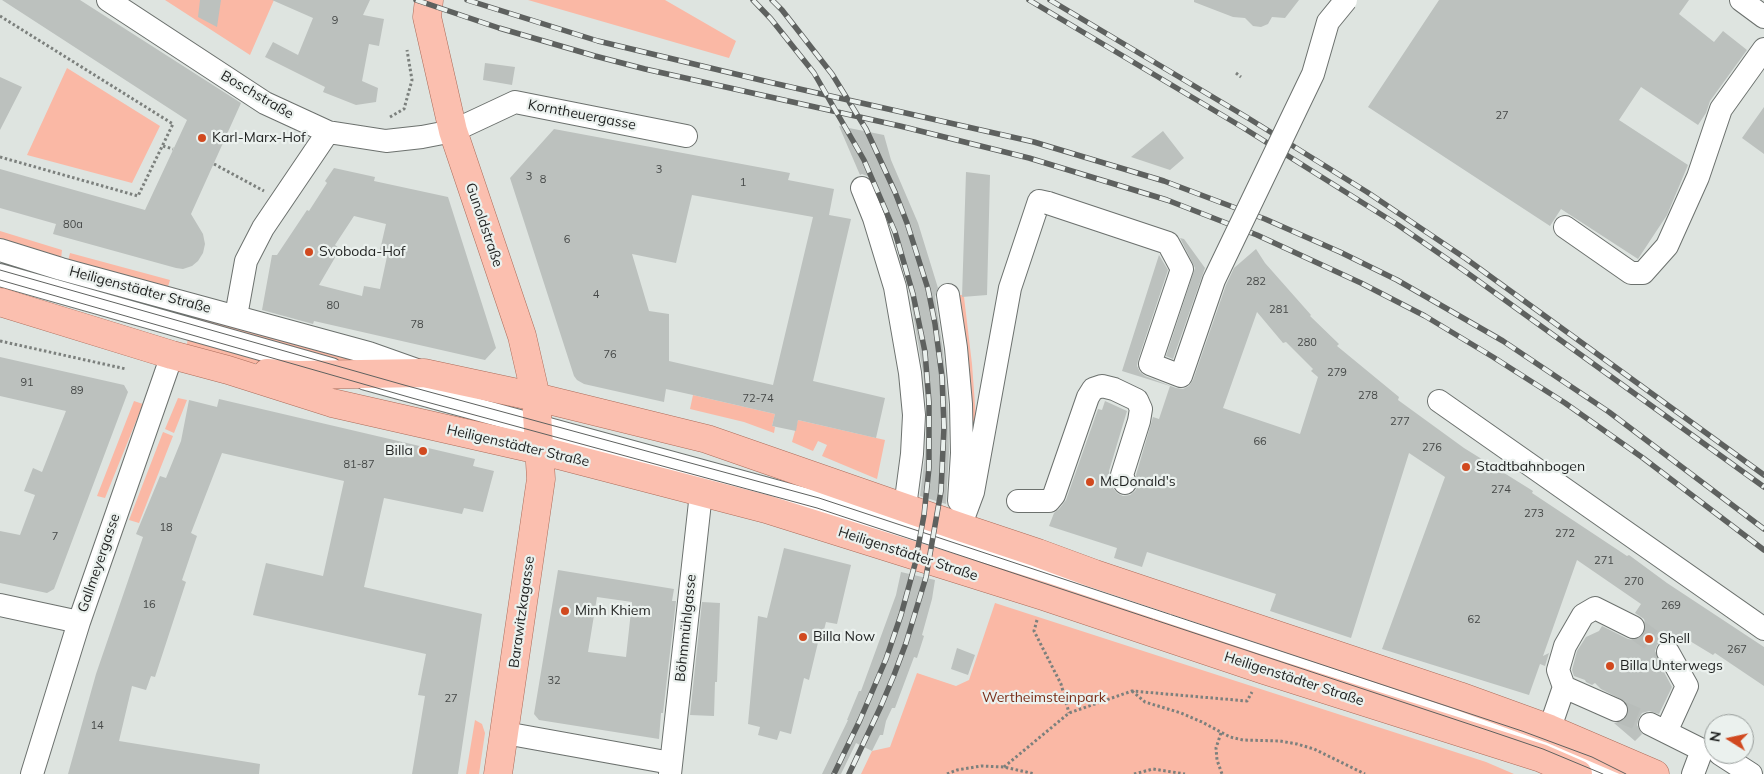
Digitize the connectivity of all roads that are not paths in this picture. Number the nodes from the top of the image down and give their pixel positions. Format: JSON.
{"nodes":[{"id":1,"x":108,"y":0,"type":"edge"},
{"id":2,"x":429,"y":0,"type":"edge"},
{"id":3,"x":1346,"y":0,"type":"edge"},
{"id":4,"x":1740,"y":0,"type":"edge"},
{"id":5,"x":1764,"y":17,"type":"edge"},
{"id":6,"x":1764,"y":50,"type":"edge"},
{"id":7,"x":453,"y":131,"type":"junction"},
{"id":8,"x":328,"y":132,"type":"junction"},
{"id":9,"x":686,"y":136,"type":"dead end"},
{"id":10,"x":862,"y":188,"type":"dead end"},
{"id":11,"x":1565,"y":226,"type":"dead end"},
{"id":12,"x":0,"y":250,"type":"edge"},
{"id":13,"x":0,"y":275,"type":"edge"},
{"id":14,"x":948,"y":295,"type":"dead end"},
{"id":15,"x":0,"y":302,"type":"edge"},
{"id":16,"x":236,"y":316,"type":"junction"},
{"id":17,"x":172,"y":355,"type":"junction"},
{"id":18,"x":228,"y":370,"type":"junction"},
{"id":19,"x":424,"y":372,"type":"junction"},
{"id":20,"x":347,"y":374,"type":"junction"},
{"id":21,"x":536,"y":397,"type":"junction"},
{"id":22,"x":1439,"y":401,"type":"dead end"},
{"id":23,"x":539,"y":438,"type":"junction"},
{"id":24,"x":1124,"y":483,"type":"dead end"},
{"id":25,"x":701,"y":493,"type":"junction"},
{"id":26,"x":1018,"y":501,"type":"dead end"},
{"id":27,"x":904,"y":507,"type":"junction"},
{"id":28,"x":956,"y":548,"type":"junction"},
{"id":29,"x":0,"y":605,"type":"edge"},
{"id":30,"x":79,"y":622,"type":"junction"},
{"id":31,"x":1633,"y":627,"type":"tunnel mouth"},
{"id":32,"x":1764,"y":630,"type":"edge"},
{"id":33,"x":1668,"y":652,"type":"tunnel mouth"},
{"id":34,"x":1564,"y":687,"type":"junction"},
{"id":35,"x":1616,"y":710,"type":"tunnel mouth"},
{"id":36,"x":505,"y":733,"type":"junction"},
{"id":37,"x":1545,"y":743,"type":"junction"},
{"id":38,"x":1704,"y":748,"type":"edge"},
{"id":39,"x":1704,"y":761,"type":"edge"},
{"id":40,"x":1733,"y":764,"type":"edge"},
{"id":41,"x":670,"y":768,"type":"edge"},
{"id":42,"x":32,"y":774,"type":"edge"},
{"id":43,"x":498,"y":774,"type":"edge"},
{"id":44,"x":1578,"y":774,"type":"edge"},
{"id":45,"x":1615,"y":774,"type":"edge"},
{"id":46,"x":1655,"y":774,"type":"edge"},
{"id":47,"x":1693,"y":774,"type":"edge"},
{"id":48,"x":1751,"y":774,"type":"edge"}],
"edges":[{"from":1,"to":8,"type":"street","name":"Boschstraße"},
{"from":2,"to":7,"type":"main road","name":"Gunoldstraße"},
{"from":3,"to":28,"type":"street","bridge":true},
{"from":4,"to":5,"type":"street"},
{"from":6,"to":11,"type":"street"},
{"from":7,"to":8,"type":"street","name":"Boschstraße"},
{"from":7,"to":9,"type":"street","name":"Korntheuergasse"},
{"from":7,"to":21,"type":"main road","name":"Gunoldstraße"},
{"from":8,"to":16,"type":"street"},
{"from":10,"to":27,"type":"street"},
{"from":12,"to":16,"type":"street","name":"Heiligenstädter Straße"},
{"from":13,"to":20,"type":"street"},
{"from":14,"to":28,"type":"street"},
{"from":15,"to":17,"type":"main road","name":"Heiligenstädter Straße"},
{"from":16,"to":19,"type":"street","name":"Heiligenstädter Straße"},
{"from":17,"to":18,"type":"main road","name":"Heiligenstädter Straße"},
{"from":17,"to":30,"type":"street","name":"Gallmeyergasse"},
{"from":18,"to":20,"type":"main road","name":"Heiligenstädter Straße"},
{"from":18,"to":23,"type":"main road","name":"Heiligenstädter Straße"},
{"from":19,"to":20,"type":"main road","name":"Heiligenstädter Straße"},
{"from":19,"to":21,"type":"main road","name":"Heiligenstädter Straße"},
{"from":20,"to":23,"type":"street"},
{"from":21,"to":23,"type":"main road","name":"Gunoldstraße"},
{"from":21,"to":27,"type":"main road","name":"Heiligenstädter Straße"},
{"from":22,"to":32,"type":"street"},
{"from":23,"to":25,"type":"main road","name":"Heiligenstädter Straße"},
{"from":23,"to":28,"type":"street"},
{"from":23,"to":36,"type":"main road","name":"Barawitzkagasse"},
{"from":24,"to":26,"type":"street"},
{"from":25,"to":28,"type":"main road","name":"Heiligenstädter Straße"},
{"from":25,"to":41,"type":"street","name":"Böhmmühlgasse"},
{"from":27,"to":28,"type":"main road","name":"Heiligenstädter Straße"},
{"from":28,"to":37,"type":"main road","name":"Heiligenstädter Straße"},
{"from":28,"to":37,"type":"main road","name":"Heiligenstädter Straße"},
{"from":29,"to":30,"type":"street"},
{"from":30,"to":42,"type":"street","name":"Gallmeyergasse"},
{"from":31,"to":34,"type":"street"},
{"from":33,"to":38,"type":"street"},
{"from":34,"to":35,"type":"street"},
{"from":34,"to":37,"type":"street"},
{"from":36,"to":41,"type":"street","name":"Böhmmühlgasse"},
{"from":36,"to":43,"type":"main road","name":"Barawitzkagasse"},
{"from":37,"to":44,"type":"main road","name":"Heiligenstädter Straße"},
{"from":37,"to":45,"type":"street"},
{"from":37,"to":46,"type":"main road","name":"Heiligenstädter Straße"},
{"from":39,"to":47,"type":"street"},
{"from":40,"to":48,"type":"street"}]}
